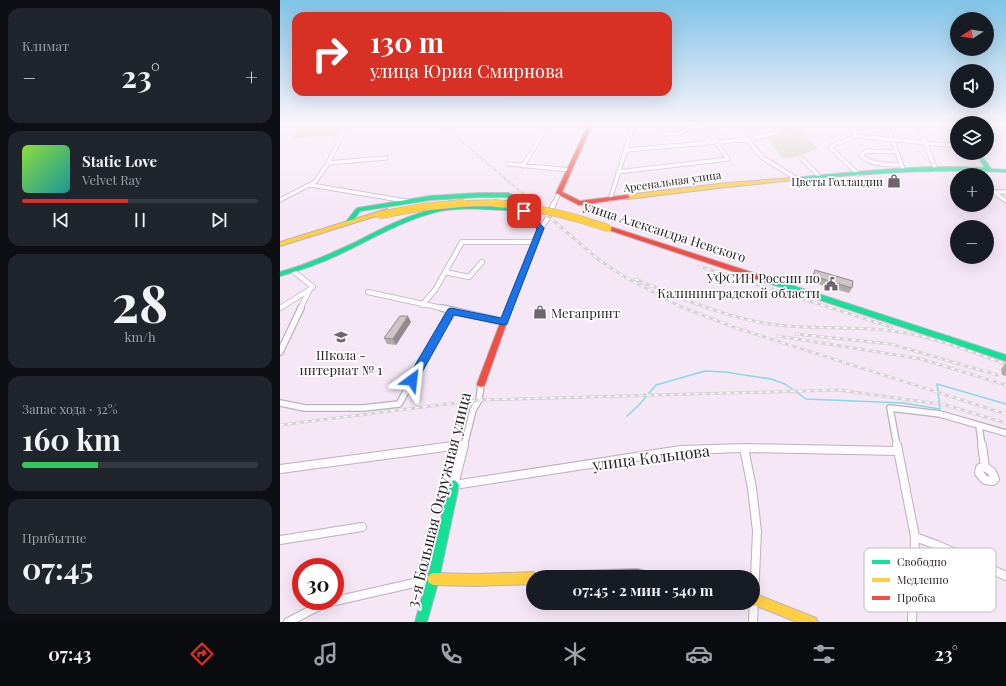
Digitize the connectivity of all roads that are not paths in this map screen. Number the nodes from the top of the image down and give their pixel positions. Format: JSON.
{"nodes":[{"id":1,"x":333,"y":152,"type":"edge"},
{"id":2,"x":531,"y":152,"type":"edge"},
{"id":3,"x":578,"y":152,"type":"edge"},
{"id":4,"x":625,"y":152,"type":"edge"},
{"id":5,"x":724,"y":152,"type":"edge"},
{"id":6,"x":759,"y":152,"type":"edge"},
{"id":7,"x":835,"y":152,"type":"edge"},
{"id":8,"x":866,"y":152,"type":"edge"},
{"id":9,"x":896,"y":152,"type":"edge"},
{"id":10,"x":929,"y":152,"type":"edge"},
{"id":11,"x":386,"y":158,"type":"dead end"},
{"id":12,"x":802,"y":159,"type":"dead end"},
{"id":13,"x":328,"y":163,"type":"junction"},
{"id":14,"x":508,"y":164,"type":"dead end"},
{"id":15,"x":523,"y":166,"type":"junction"},
{"id":16,"x":902,"y":168,"type":"junction"},
{"id":17,"x":570,"y":170,"type":"junction"},
{"id":18,"x":936,"y":170,"type":"junction"},
{"id":19,"x":950,"y":170,"type":"edge"},
{"id":20,"x":994,"y":170,"type":"edge"},
{"id":21,"x":1006,"y":171,"type":"edge"},
{"id":22,"x":618,"y":172,"type":"junction"},
{"id":23,"x":858,"y":174,"type":"junction"},
{"id":24,"x":820,"y":177,"type":"junction"},
{"id":25,"x":797,"y":179,"type":"junction"},
{"id":26,"x":311,"y":185,"type":"junction"},
{"id":27,"x":1006,"y":192,"type":"edge"},
{"id":28,"x":559,"y":193,"type":"junction"},
{"id":29,"x":280,"y":200,"type":"edge"},
{"id":30,"x":610,"y":200,"type":"junction"},
{"id":31,"x":1006,"y":201,"type":"edge"},
{"id":32,"x":390,"y":202,"type":"junction"},
{"id":33,"x":519,"y":209,"type":"junction"},
{"id":34,"x":380,"y":214,"type":"junction"},
{"id":35,"x":354,"y":215,"type":"junction"},
{"id":36,"x":365,"y":218,"type":"junction"},
{"id":37,"x":348,"y":222,"type":"junction"},
{"id":38,"x":609,"y":227,"type":"junction"},
{"id":39,"x":541,"y":228,"type":"junction"},
{"id":40,"x":536,"y":242,"type":"junction"},
{"id":41,"x":280,"y":244,"type":"edge"},
{"id":42,"x":280,"y":248,"type":"edge"},
{"id":43,"x":482,"y":262,"type":"dead end"},
{"id":44,"x":293,"y":271,"type":"junction"},
{"id":45,"x":445,"y":272,"type":"junction"},
{"id":46,"x":280,"y":274,"type":"edge"},
{"id":47,"x":310,"y":289,"type":"junction"},
{"id":48,"x":368,"y":292,"type":"dead end"},
{"id":49,"x":422,"y":304,"type":"junction"},
{"id":50,"x":280,"y":308,"type":"edge"},
{"id":51,"x":451,"y":311,"type":"junction"},
{"id":52,"x":504,"y":322,"type":"junction"},
{"id":53,"x":280,"y":352,"type":"edge"},
{"id":54,"x":1006,"y":354,"type":"edge"},
{"id":55,"x":1006,"y":358,"type":"edge"},
{"id":56,"x":481,"y":384,"type":"joint"},
{"id":57,"x":280,"y":403,"type":"edge"},
{"id":58,"x":979,"y":426,"type":"junction"},
{"id":59,"x":1006,"y":433,"type":"edge"},
{"id":60,"x":464,"y":444,"type":"junction"},
{"id":61,"x":744,"y":448,"type":"junction"},
{"id":62,"x":898,"y":451,"type":"junction"},
{"id":63,"x":986,"y":467,"type":"dead end"},
{"id":64,"x":280,"y":469,"type":"edge"},
{"id":65,"x":454,"y":485,"type":"junction"},
{"id":66,"x":362,"y":527,"type":"dead end"},
{"id":67,"x":915,"y":537,"type":"junction"},
{"id":68,"x":280,"y":540,"type":"edge"},
{"id":69,"x":915,"y":548,"type":"edge"},
{"id":70,"x":944,"y":548,"type":"edge"},
{"id":71,"x":755,"y":570,"type":"edge"},
{"id":72,"x":996,"y":572,"type":"edge"},
{"id":73,"x":1006,"y":576,"type":"edge"},
{"id":74,"x":526,"y":578,"type":"edge"},
{"id":75,"x":433,"y":579,"type":"junction"},
{"id":76,"x":344,"y":599,"type":"edge"},
{"id":77,"x":760,"y":602,"type":"edge"},
{"id":78,"x":311,"y":610,"type":"edge"},
{"id":79,"x":753,"y":610,"type":"edge"},
{"id":80,"x":912,"y":612,"type":"edge"},
{"id":81,"x":288,"y":622,"type":"edge"},
{"id":82,"x":421,"y":622,"type":"edge"},
{"id":83,"x":753,"y":622,"type":"edge"},
{"id":84,"x":812,"y":622,"type":"edge"},
{"id":85,"x":912,"y":622,"type":"edge"}],
"edges":[{"from":1,"to":13,"type":"street"},
{"from":2,"to":15,"type":"street"},
{"from":3,"to":17,"type":"street"},
{"from":4,"to":22,"type":"street"},
{"from":5,"to":22,"type":"street"},
{"from":6,"to":25,"type":"street"},
{"from":7,"to":23,"type":"street"},
{"from":8,"to":16,"type":"street"},
{"from":9,"to":16,"type":"street"},
{"from":10,"to":18,"type":"street"},
{"from":11,"to":13,"type":"street"},
{"from":12,"to":24,"type":"street"},
{"from":13,"to":26,"type":"street"},
{"from":14,"to":15,"type":"street"},
{"from":15,"to":17,"type":"street"},
{"from":16,"to":18,"type":"street","name":"Арсенальная улица"},
{"from":16,"to":23,"type":"street","name":"Арсенальная улица"},
{"from":17,"to":28,"type":"street"},
{"from":18,"to":19,"type":"street","name":"Арсенальная улица"},
{"from":20,"to":21,"type":"street","name":"Арсенальная улица"},
{"from":22,"to":30,"type":"street"},
{"from":23,"to":24,"type":"street","name":"Арсенальная улица"},
{"from":24,"to":25,"type":"street","name":"Арсенальная улица"},
{"from":25,"to":30,"type":"street","name":"Арсенальная улица"},
{"from":26,"to":29,"type":"street"},
{"from":26,"to":32,"type":"street"},
{"from":27,"to":31,"type":"street"},
{"from":28,"to":30,"type":"street","name":"Арсенальная улица"},
{"from":28,"to":39,"type":"street"},
{"from":32,"to":33,"type":"street"},
{"from":32,"to":35,"type":"street"},
{"from":33,"to":39,"type":"street"},
{"from":33,"to":44,"type":"street"},
{"from":34,"to":36,"type":"street"},
{"from":34,"to":38,"type":"street","name":"улица Александра Невского","bridge":true},
{"from":34,"to":42,"type":"street"},
{"from":35,"to":36,"type":"street"},
{"from":35,"to":37,"type":"street"},
{"from":36,"to":37,"type":"street"},
{"from":37,"to":41,"type":"street"},
{"from":38,"to":54,"type":"street","name":"улица Александра Невского"},
{"from":38,"to":55,"type":"street"},
{"from":39,"to":40,"type":"street"},
{"from":40,"to":45,"type":"street"},
{"from":40,"to":52,"type":"street"},
{"from":43,"to":45,"type":"street"},
{"from":44,"to":46,"type":"street"},
{"from":44,"to":47,"type":"street"},
{"from":45,"to":49,"type":"street"},
{"from":47,"to":50,"type":"street"},
{"from":47,"to":53,"type":"street"},
{"from":48,"to":49,"type":"street"},
{"from":49,"to":51,"type":"street"},
{"from":51,"to":52,"type":"street"},
{"from":51,"to":57,"type":"street"},
{"from":52,"to":56,"type":"street"},
{"from":56,"to":60,"type":"street","name":"3-я Большая Окружная улица"},
{"from":58,"to":59,"type":"street"},
{"from":58,"to":62,"type":"street"},
{"from":58,"to":63,"type":"street"},
{"from":60,"to":64,"type":"street"},
{"from":60,"to":65,"type":"street","name":"3-я Большая Окружная улица"},
{"from":61,"to":62,"type":"street","name":"улица Кольцова"},
{"from":61,"to":65,"type":"street","name":"улица Кольцова"},
{"from":61,"to":71,"type":"street"},
{"from":62,"to":67,"type":"street"},
{"from":65,"to":75,"type":"street","name":"3-я Большая Окружная улица"},
{"from":66,"to":68,"type":"street"},
{"from":67,"to":69,"type":"street"},
{"from":67,"to":70,"type":"street"},
{"from":72,"to":73,"type":"street"},
{"from":74,"to":75,"type":"street"},
{"from":75,"to":76,"type":"street"},
{"from":75,"to":82,"type":"street","name":"3-я Большая Окружная улица"},
{"from":77,"to":84,"type":"street"},
{"from":78,"to":81,"type":"street"},
{"from":79,"to":83,"type":"street"},
{"from":80,"to":85,"type":"street"}]}
